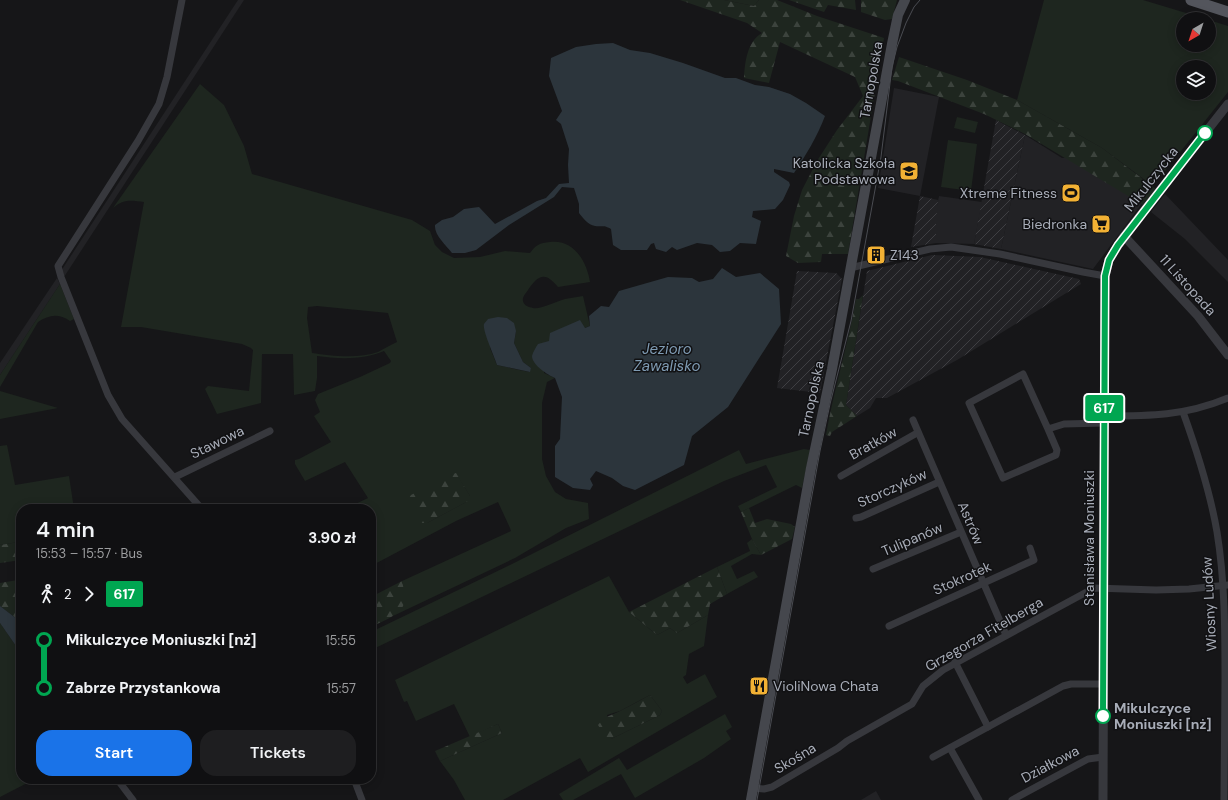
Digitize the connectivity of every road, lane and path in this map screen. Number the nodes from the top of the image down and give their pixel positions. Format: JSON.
{"nodes":[{"id":1,"x":182,"y":0,"type":"edge"},
{"id":2,"x":1191,"y":0,"type":"edge"},
{"id":3,"x":1211,"y":0,"type":"edge"},
{"id":4,"x":904,"y":2,"type":"edge"},
{"id":5,"x":1228,"y":6,"type":"edge"},
{"id":6,"x":1228,"y":12,"type":"edge"},
{"id":7,"x":1228,"y":104,"type":"edge"},
{"id":8,"x":1124,"y":236,"type":"junction"},
{"id":9,"x":850,"y":268,"type":"junction"},
{"id":10,"x":1105,"y":276,"type":"junction"},
{"id":11,"x":1228,"y":355,"type":"edge"},
{"id":12,"x":1228,"y":398,"type":"edge"},
{"id":13,"x":1183,"y":412,"type":"junction"},
{"id":14,"x":913,"y":420,"type":"dead end"},
{"id":15,"x":1104,"y":420,"type":"junction"},
{"id":16,"x":1048,"y":430,"type":"junction"},
{"id":17,"x":270,"y":431,"type":"dead end"},
{"id":18,"x":917,"y":433,"type":"junction"},
{"id":19,"x":841,"y":476,"type":"dead end"},
{"id":20,"x":175,"y":477,"type":"junction"},
{"id":21,"x":939,"y":482,"type":"junction"},
{"id":22,"x":198,"y":504,"type":"edge"},
{"id":23,"x":856,"y":518,"type":"dead end"},
{"id":24,"x":961,"y":532,"type":"junction"},
{"id":25,"x":1030,"y":548,"type":"dead end"},
{"id":26,"x":873,"y":569,"type":"dead end"},
{"id":27,"x":983,"y":583,"type":"junction"},
{"id":28,"x":1225,"y":586,"type":"edge"},
{"id":29,"x":1103,"y":588,"type":"junction"},
{"id":30,"x":889,"y":626,"type":"dead end"},
{"id":31,"x":1006,"y":635,"type":"junction"},
{"id":32,"x":955,"y":662,"type":"junction"},
{"id":33,"x":1103,"y":684,"type":"junction"},
{"id":34,"x":988,"y":727,"type":"junction"},
{"id":35,"x":847,"y":741,"type":"joint"},
{"id":36,"x":950,"y":748,"type":"junction"},
{"id":37,"x":933,"y":757,"type":"dead end"},
{"id":38,"x":1103,"y":757,"type":"junction"},
{"id":39,"x":121,"y":784,"type":"edge"},
{"id":40,"x":356,"y":784,"type":"edge"},
{"id":41,"x":753,"y":788,"type":"junction"},
{"id":42,"x":133,"y":800,"type":"edge"},
{"id":43,"x":362,"y":800,"type":"edge"},
{"id":44,"x":751,"y":800,"type":"edge"},
{"id":45,"x":979,"y":800,"type":"edge"},
{"id":46,"x":1012,"y":800,"type":"edge"},
{"id":47,"x":1102,"y":800,"type":"edge"},
{"id":48,"x":1224,"y":800,"type":"edge"}],
"edges":[{"from":1,"to":20,"type":"street"},
{"from":2,"to":6,"type":"main road"},
{"from":3,"to":5,"type":"main road"},
{"from":4,"to":9,"type":"main road","name":"Tarnopolska"},
{"from":7,"to":8,"type":"street","name":"Mikulczycka"},
{"from":8,"to":10,"type":"street","name":"Mikulczycka"},
{"from":8,"to":11,"type":"street","name":"11 Listopada"},
{"from":9,"to":10,"type":"street"},
{"from":9,"to":41,"type":"main road","name":"Tarnopolska"},
{"from":10,"to":15,"type":"street","name":"Stanisława Moniuszki"},
{"from":12,"to":13,"type":"street"},
{"from":13,"to":15,"type":"street"},
{"from":13,"to":28,"type":"street","name":"Wiosny Ludów"},
{"from":14,"to":18,"type":"street","name":"Astrów"},
{"from":15,"to":16,"type":"street"},
{"from":15,"to":29,"type":"street","name":"Stanisława Moniuszki"},
{"from":16,"to":16,"type":"street"},
{"from":17,"to":20,"type":"street","name":"Stawowa"},
{"from":18,"to":19,"type":"street","name":"Bratków"},
{"from":18,"to":21,"type":"street","name":"Astrów"},
{"from":20,"to":22,"type":"street"},
{"from":21,"to":23,"type":"street","name":"Storczyków"},
{"from":21,"to":24,"type":"street","name":"Astrów"},
{"from":24,"to":26,"type":"street","name":"Tulipanów"},
{"from":24,"to":27,"type":"street","name":"Astrów"},
{"from":25,"to":27,"type":"street","name":"Stokrotek"},
{"from":27,"to":30,"type":"street","name":"Stokrotek"},
{"from":27,"to":31,"type":"street","name":"Astrów"},
{"from":28,"to":29,"type":"street","name":"Grzegorza Fitelberga"},
{"from":28,"to":48,"type":"street","name":"Wiosny Ludów"},
{"from":29,"to":31,"type":"street","name":"Grzegorza Fitelberga"},
{"from":29,"to":33,"type":"street","name":"Stanisława Moniuszki"},
{"from":31,"to":32,"type":"street","name":"Grzegorza Fitelberga"},
{"from":32,"to":34,"type":"street"},
{"from":32,"to":35,"type":"street","name":"Grzegorza Fitelberga"},
{"from":33,"to":34,"type":"street"},
{"from":33,"to":38,"type":"street","name":"Stanisława Moniuszki"},
{"from":34,"to":36,"type":"street"},
{"from":35,"to":41,"type":"street","name":"Skośna"},
{"from":36,"to":37,"type":"street"},
{"from":36,"to":45,"type":"street"},
{"from":38,"to":46,"type":"street","name":"Działkowa"},
{"from":38,"to":47,"type":"street","name":"Stanisława Moniuszki"},
{"from":39,"to":42,"type":"street"},
{"from":40,"to":43,"type":"street"},
{"from":41,"to":44,"type":"main road","name":"Tarnopolska"}]}
